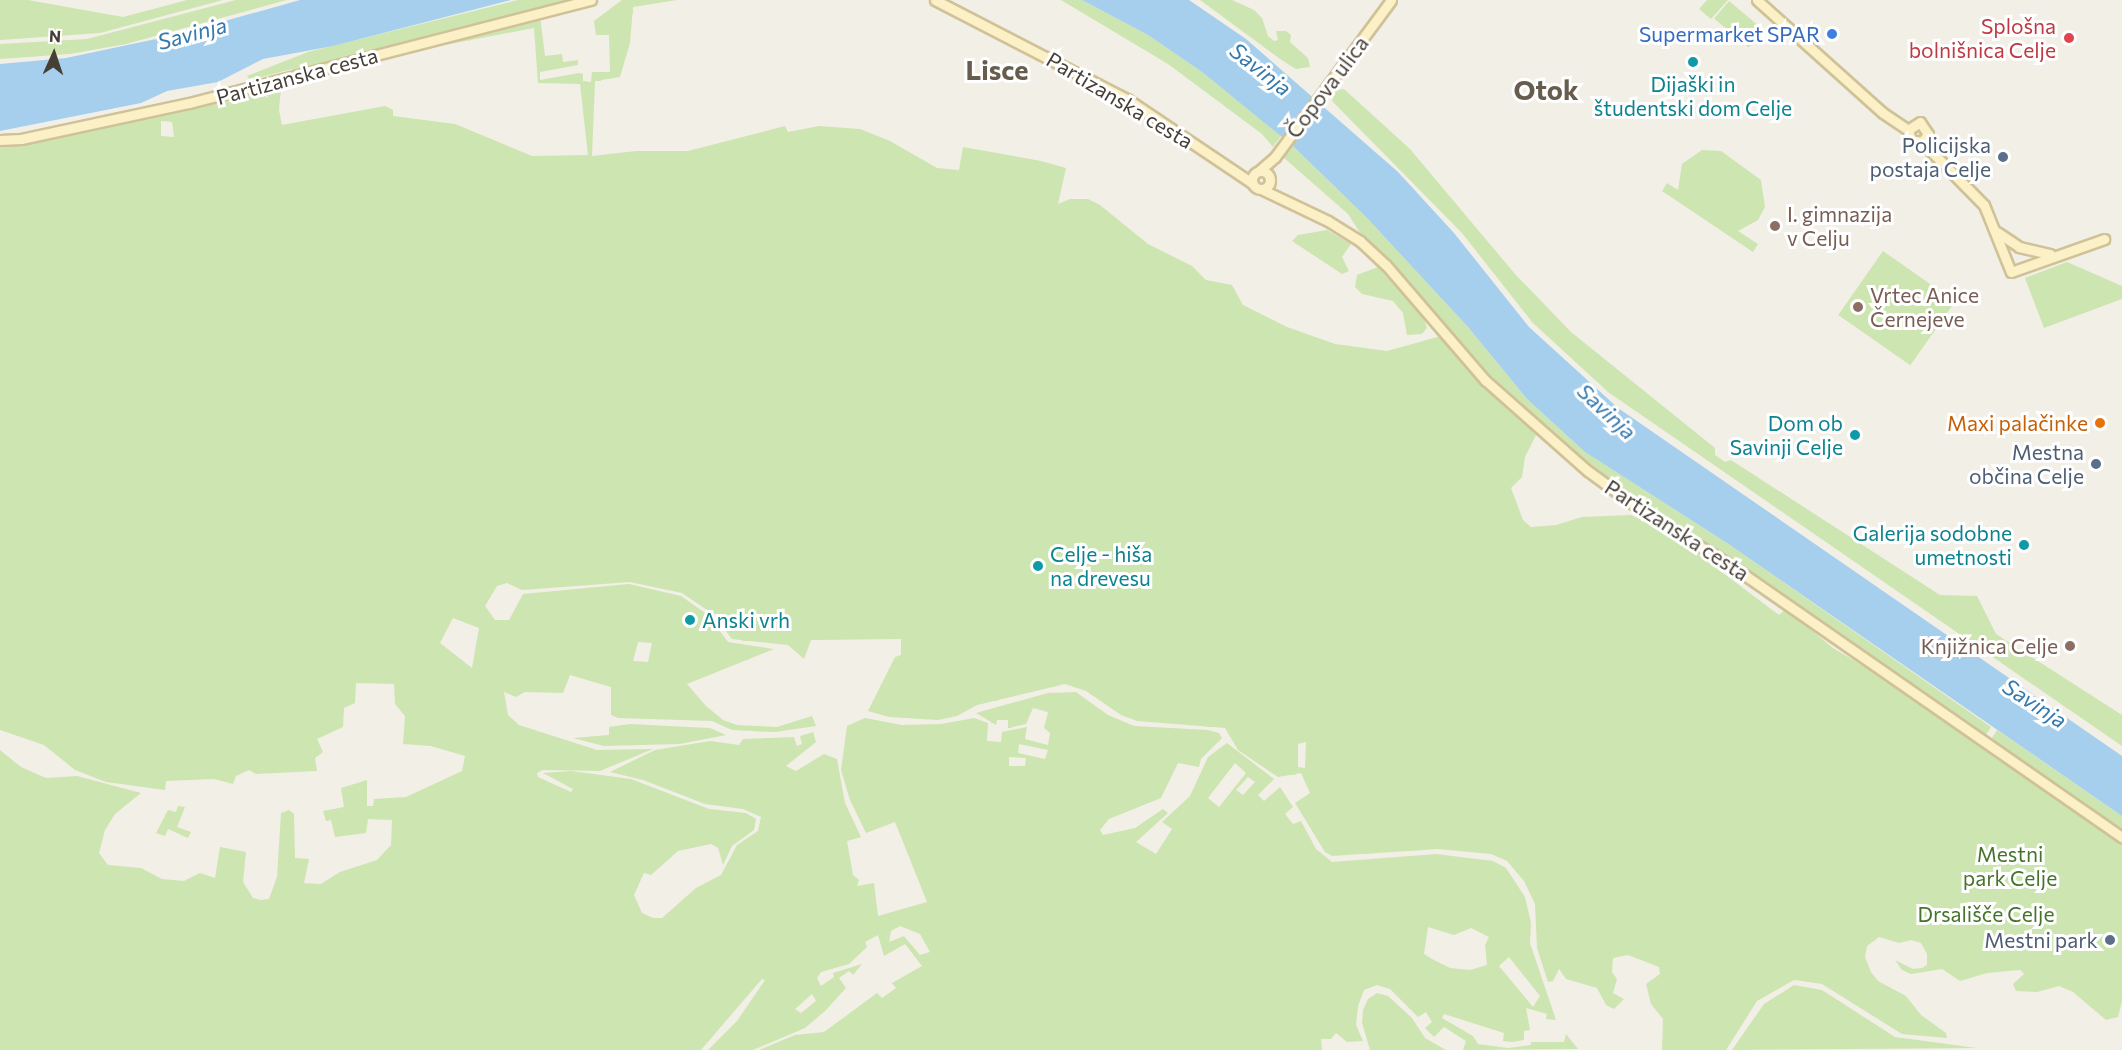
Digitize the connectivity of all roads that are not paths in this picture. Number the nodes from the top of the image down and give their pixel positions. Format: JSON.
{"nodes":[{"id":1,"x":591,"y":0,"type":"edge"},
{"id":2,"x":935,"y":0,"type":"edge"},
{"id":3,"x":1391,"y":0,"type":"edge"},
{"id":4,"x":1757,"y":0,"type":"edge"},
{"id":5,"x":1908,"y":130,"type":"junction"},
{"id":6,"x":0,"y":140,"type":"edge"},
{"id":7,"x":1922,"y":142,"type":"junction"},
{"id":8,"x":1277,"y":154,"type":"junction"},
{"id":9,"x":1255,"y":176,"type":"junction"},
{"id":10,"x":1269,"y":179,"type":"junction"},
{"id":11,"x":1261,"y":189,"type":"junction"},
{"id":12,"x":1283,"y":199,"type":"junction"},
{"id":13,"x":1995,"y":230,"type":"junction"},
{"id":14,"x":2104,"y":239,"type":"dead end"},
{"id":15,"x":2052,"y":254,"type":"junction"},
{"id":16,"x":2122,"y":837,"type":"edge"}],
"edges":[{"from":1,"to":6,"type":"street","name":"Partizanska cesta"},
{"from":2,"to":9,"type":"street","name":"Partizanska cesta"},
{"from":3,"to":8,"type":"street","name":"Čopova ulica"},
{"from":4,"to":5,"type":"street"},
{"from":5,"to":7,"type":"street"},
{"from":5,"to":7,"type":"street"},
{"from":7,"to":13,"type":"street"},
{"from":8,"to":9,"type":"street","name":"Čopova ulica"},
{"from":8,"to":10,"type":"street"},
{"from":9,"to":10,"type":"street"},
{"from":9,"to":11,"type":"street"},
{"from":10,"to":11,"type":"street"},
{"from":10,"to":12,"type":"street","name":"Partizanska cesta"},
{"from":11,"to":12,"type":"street"},
{"from":12,"to":16,"type":"street","name":"Partizanska cesta"},
{"from":13,"to":15,"type":"street"},
{"from":13,"to":15,"type":"street"},
{"from":14,"to":15,"type":"street"}]}
